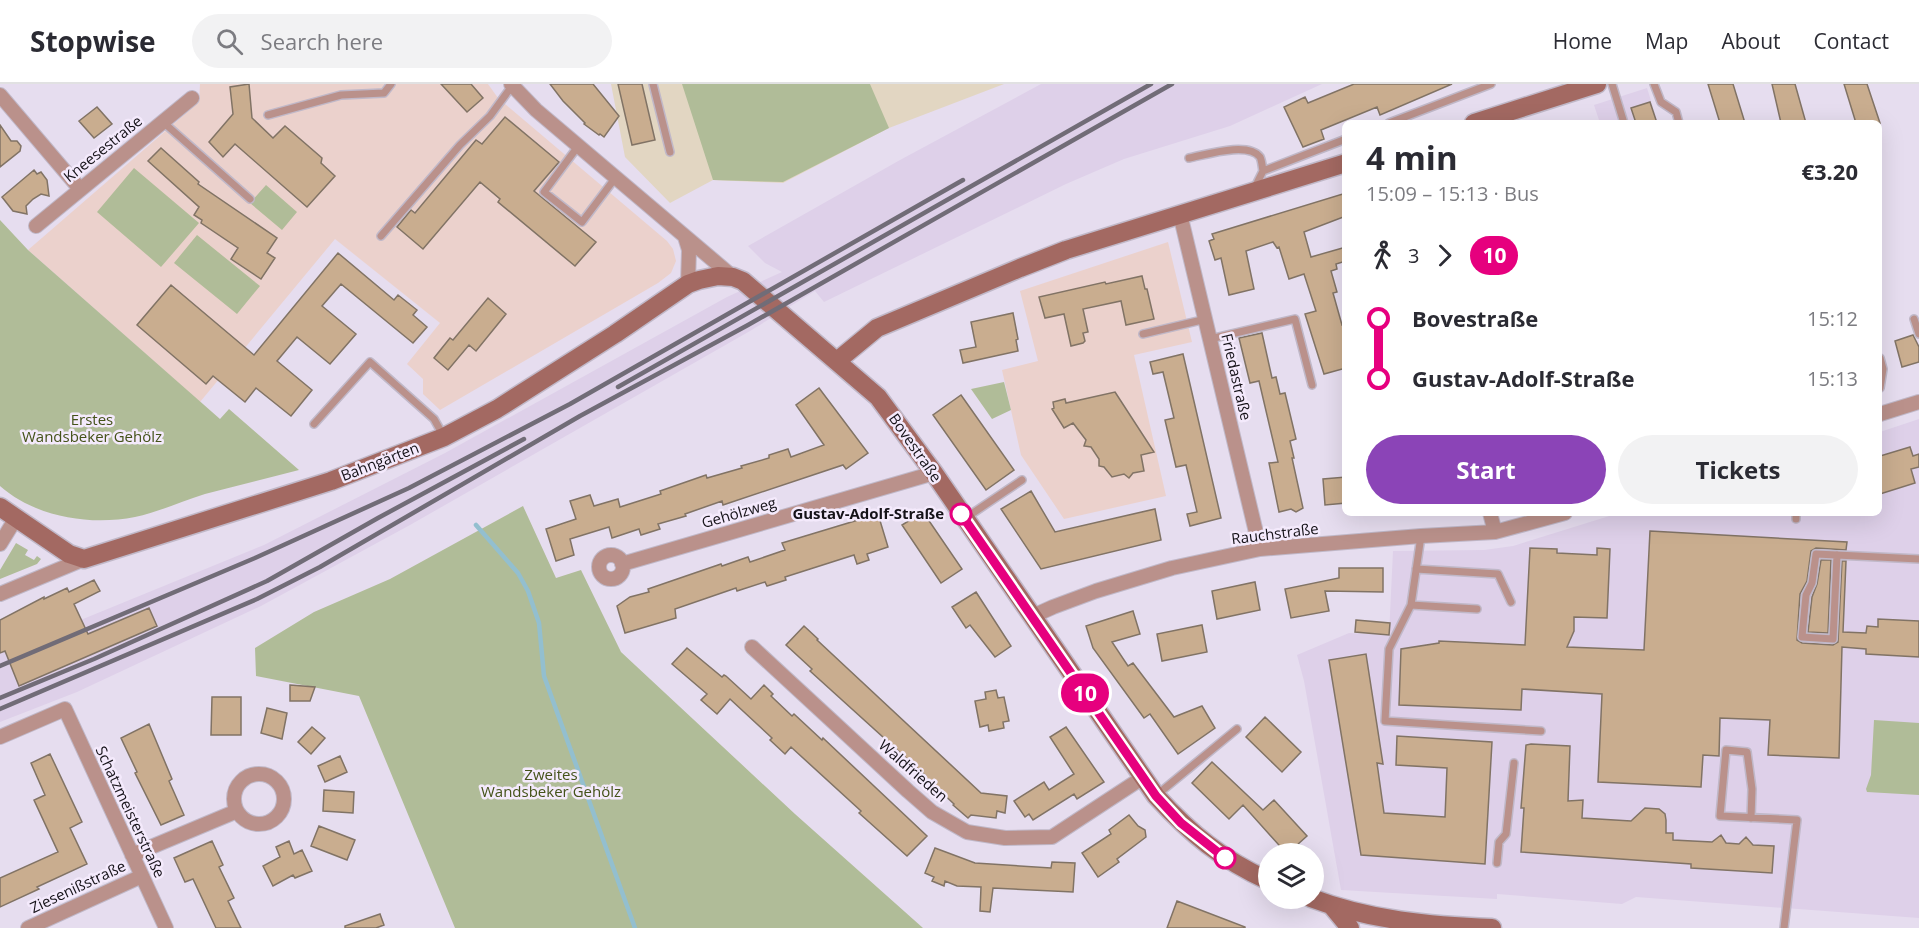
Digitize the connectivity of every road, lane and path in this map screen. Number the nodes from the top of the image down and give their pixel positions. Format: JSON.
{"nodes":[{"id":1,"x":391,"y":84,"type":"edge"},
{"id":2,"x":653,"y":84,"type":"edge"},
{"id":3,"x":1491,"y":84,"type":"edge"},
{"id":4,"x":1597,"y":84,"type":"edge"},
{"id":5,"x":1612,"y":84,"type":"edge"},
{"id":6,"x":1654,"y":84,"type":"edge"},
{"id":7,"x":512,"y":85,"type":"edge"},
{"id":8,"x":0,"y":95,"type":"edge"},
{"id":9,"x":192,"y":98,"type":"dead end"},
{"id":10,"x":268,"y":115,"type":"dead end"},
{"id":11,"x":1397,"y":120,"type":"edge"},
{"id":12,"x":1483,"y":120,"type":"edge"},
{"id":13,"x":1623,"y":120,"type":"edge"},
{"id":14,"x":1678,"y":120,"type":"edge"},
{"id":15,"x":163,"y":122,"type":"junction"},
{"id":16,"x":1342,"y":141,"type":"edge"},
{"id":17,"x":579,"y":145,"type":"junction"},
{"id":18,"x":670,"y":152,"type":"dead end"},
{"id":19,"x":1189,"y":158,"type":"dead end"},
{"id":20,"x":1342,"y":164,"type":"edge"},
{"id":21,"x":1263,"y":171,"type":"junction"},
{"id":22,"x":616,"y":177,"type":"junction"},
{"id":23,"x":80,"y":189,"type":"junction"},
{"id":24,"x":1252,"y":192,"type":"junction"},
{"id":25,"x":250,"y":199,"type":"dead end"},
{"id":26,"x":1180,"y":214,"type":"junction"},
{"id":27,"x":36,"y":226,"type":"dead end"},
{"id":28,"x":381,"y":236,"type":"dead end"},
{"id":29,"x":685,"y":237,"type":"junction"},
{"id":30,"x":733,"y":277,"type":"junction"},
{"id":31,"x":688,"y":284,"type":"junction"},
{"id":32,"x":1914,"y":319,"type":"dead end"},
{"id":33,"x":1206,"y":320,"type":"junction"},
{"id":34,"x":1143,"y":334,"type":"dead end"},
{"id":35,"x":1919,"y":334,"type":"edge"},
{"id":36,"x":1210,"y":339,"type":"junction"},
{"id":37,"x":837,"y":361,"type":"junction"},
{"id":38,"x":1312,"y":385,"type":"dead end"},
{"id":39,"x":1919,"y":402,"type":"edge"},
{"id":40,"x":1882,"y":411,"type":"edge"},
{"id":41,"x":314,"y":424,"type":"dead end"},
{"id":42,"x":444,"y":437,"type":"junction"},
{"id":43,"x":934,"y":473,"type":"junction"},
{"id":44,"x":1022,"y":480,"type":"dead end"},
{"id":45,"x":0,"y":507,"type":"edge"},
{"id":46,"x":1491,"y":516,"type":"edge"},
{"id":47,"x":1554,"y":516,"type":"edge"},
{"id":48,"x":16,"y":518,"type":"junction"},
{"id":49,"x":965,"y":519,"type":"junction"},
{"id":50,"x":1496,"y":532,"type":"junction"},
{"id":51,"x":1421,"y":536,"type":"junction"},
{"id":52,"x":48,"y":539,"type":"junction"},
{"id":53,"x":0,"y":544,"type":"edge"},
{"id":54,"x":125,"y":547,"type":"junction"},
{"id":55,"x":1260,"y":549,"type":"junction"},
{"id":56,"x":1838,"y":555,"type":"junction"},
{"id":57,"x":84,"y":559,"type":"junction"},
{"id":58,"x":1919,"y":559,"type":"edge"},
{"id":59,"x":622,"y":564,"type":"dead end"},
{"id":60,"x":1416,"y":569,"type":"junction"},
{"id":61,"x":0,"y":594,"type":"edge"},
{"id":62,"x":1510,"y":602,"type":"dead end"},
{"id":63,"x":1411,"y":605,"type":"junction"},
{"id":64,"x":1477,"y":609,"type":"dead end"},
{"id":65,"x":1033,"y":616,"type":"junction"},
{"id":66,"x":752,"y":646,"type":"dead end"},
{"id":67,"x":1237,"y":729,"type":"dead end"},
{"id":68,"x":1541,"y":731,"type":"dead end"},
{"id":69,"x":0,"y":736,"type":"edge"},
{"id":70,"x":1514,"y":763,"type":"dead end"},
{"id":71,"x":1142,"y":778,"type":"junction"},
{"id":72,"x":1156,"y":796,"type":"junction"},
{"id":73,"x":237,"y":811,"type":"dead end"},
{"id":74,"x":1751,"y":818,"type":"junction"},
{"id":75,"x":132,"y":855,"type":"junction"},
{"id":76,"x":1497,"y":863,"type":"dead end"},
{"id":77,"x":142,"y":876,"type":"junction"},
{"id":78,"x":1258,"y":876,"type":"edge"},
{"id":79,"x":1324,"y":903,"type":"edge"},
{"id":80,"x":1332,"y":906,"type":"junction"},
{"id":81,"x":1413,"y":926,"type":"edge"},
{"id":82,"x":28,"y":928,"type":"edge"},
{"id":83,"x":166,"y":928,"type":"edge"},
{"id":84,"x":1350,"y":928,"type":"edge"},
{"id":85,"x":1492,"y":928,"type":"edge"},
{"id":86,"x":1784,"y":928,"type":"edge"}],
"edges":[{"from":1,"to":10,"type":"lane"},
{"from":2,"to":18,"type":"lane"},
{"from":3,"to":11,"type":"lane"},
{"from":4,"to":12,"type":"main road"},
{"from":5,"to":13,"type":"lane"},
{"from":6,"to":14,"type":"lane"},
{"from":7,"to":17,"type":"street","name":"Bovestraße"},
{"from":7,"to":28,"type":"lane"},
{"from":8,"to":23,"type":"street"},
{"from":9,"to":15,"type":"street","name":"Kneesestraße"},
{"from":15,"to":23,"type":"street","name":"Kneesestraße"},
{"from":15,"to":25,"type":"lane"},
{"from":16,"to":21,"type":"lane"},
{"from":17,"to":22,"type":"street","name":"Bovestraße"},
{"from":17,"to":22,"type":"lane"},
{"from":19,"to":21,"type":"lane"},
{"from":20,"to":24,"type":"main road"},
{"from":21,"to":24,"type":"lane"},
{"from":22,"to":29,"type":"street","name":"Bovestraße"},
{"from":23,"to":27,"type":"street","name":"Kneesestraße"},
{"from":24,"to":26,"type":"main road"},
{"from":26,"to":33,"type":"street","name":"Friedastraße"},
{"from":26,"to":37,"type":"main road"},
{"from":29,"to":30,"type":"street","name":"Bovestraße"},
{"from":29,"to":31,"type":"street"},
{"from":30,"to":31,"type":"main road","name":"Bahngärten"},
{"from":30,"to":37,"type":"main road","name":"Bovestraße"},
{"from":31,"to":42,"type":"main road","name":"Bahngärten"},
{"from":32,"to":35,"type":"lane"},
{"from":33,"to":34,"type":"lane"},
{"from":33,"to":36,"type":"street","name":"Friedastraße"},
{"from":36,"to":38,"type":"lane"},
{"from":36,"to":55,"type":"street","name":"Friedastraße"},
{"from":37,"to":43,"type":"main road","name":"Bovestraße"},
{"from":39,"to":40,"type":"street"},
{"from":41,"to":42,"type":"lane"},
{"from":42,"to":54,"type":"main road","name":"Bahngärten"},
{"from":43,"to":49,"type":"main road","name":"Bovestraße"},
{"from":43,"to":59,"type":"street","name":"Gehölzweg"},
{"from":44,"to":49,"type":"lane"},
{"from":45,"to":48,"type":"main road"},
{"from":46,"to":50,"type":"street"},
{"from":47,"to":50,"type":"street","name":"Rauchstraße"},
{"from":48,"to":52,"type":"main road"},
{"from":48,"to":53,"type":"street"},
{"from":49,"to":65,"type":"main road","name":"Bovestraße"},
{"from":50,"to":51,"type":"street","name":"Rauchstraße"},
{"from":51,"to":55,"type":"street","name":"Rauchstraße"},
{"from":51,"to":60,"type":"lane"},
{"from":52,"to":54,"type":"main road"},
{"from":52,"to":57,"type":"main road"},
{"from":54,"to":57,"type":"main road","name":"Bahngärten"},
{"from":55,"to":65,"type":"street","name":"Rauchstraße"},
{"from":56,"to":56,"type":"lane"},
{"from":56,"to":58,"type":"lane"},
{"from":57,"to":61,"type":"street","name":"Bahngärten"},
{"from":60,"to":62,"type":"lane"},
{"from":60,"to":63,"type":"lane"},
{"from":63,"to":64,"type":"lane"},
{"from":63,"to":68,"type":"lane"},
{"from":65,"to":71,"type":"main road","name":"Bovestraße"},
{"from":66,"to":71,"type":"street","name":"Waldfrieden"},
{"from":67,"to":72,"type":"lane"},
{"from":69,"to":75,"type":"street","name":"Schatzmeisterstraße"},
{"from":70,"to":76,"type":"lane"},
{"from":71,"to":72,"type":"main road","name":"Bovestraße"},
{"from":72,"to":78,"type":"main road","name":"Bovestraße"},
{"from":73,"to":75,"type":"street"},
{"from":74,"to":74,"type":"lane"},
{"from":74,"to":86,"type":"lane"},
{"from":75,"to":77,"type":"street","name":"Schatzmeisterstraße"},
{"from":77,"to":82,"type":"street","name":"Ziesenißstraße"},
{"from":77,"to":83,"type":"street","name":"Schatzmeisterstraße"},
{"from":79,"to":80,"type":"main road"},
{"from":80,"to":81,"type":"main road"},
{"from":80,"to":84,"type":"main road"},
{"from":81,"to":85,"type":"main road"}]}
